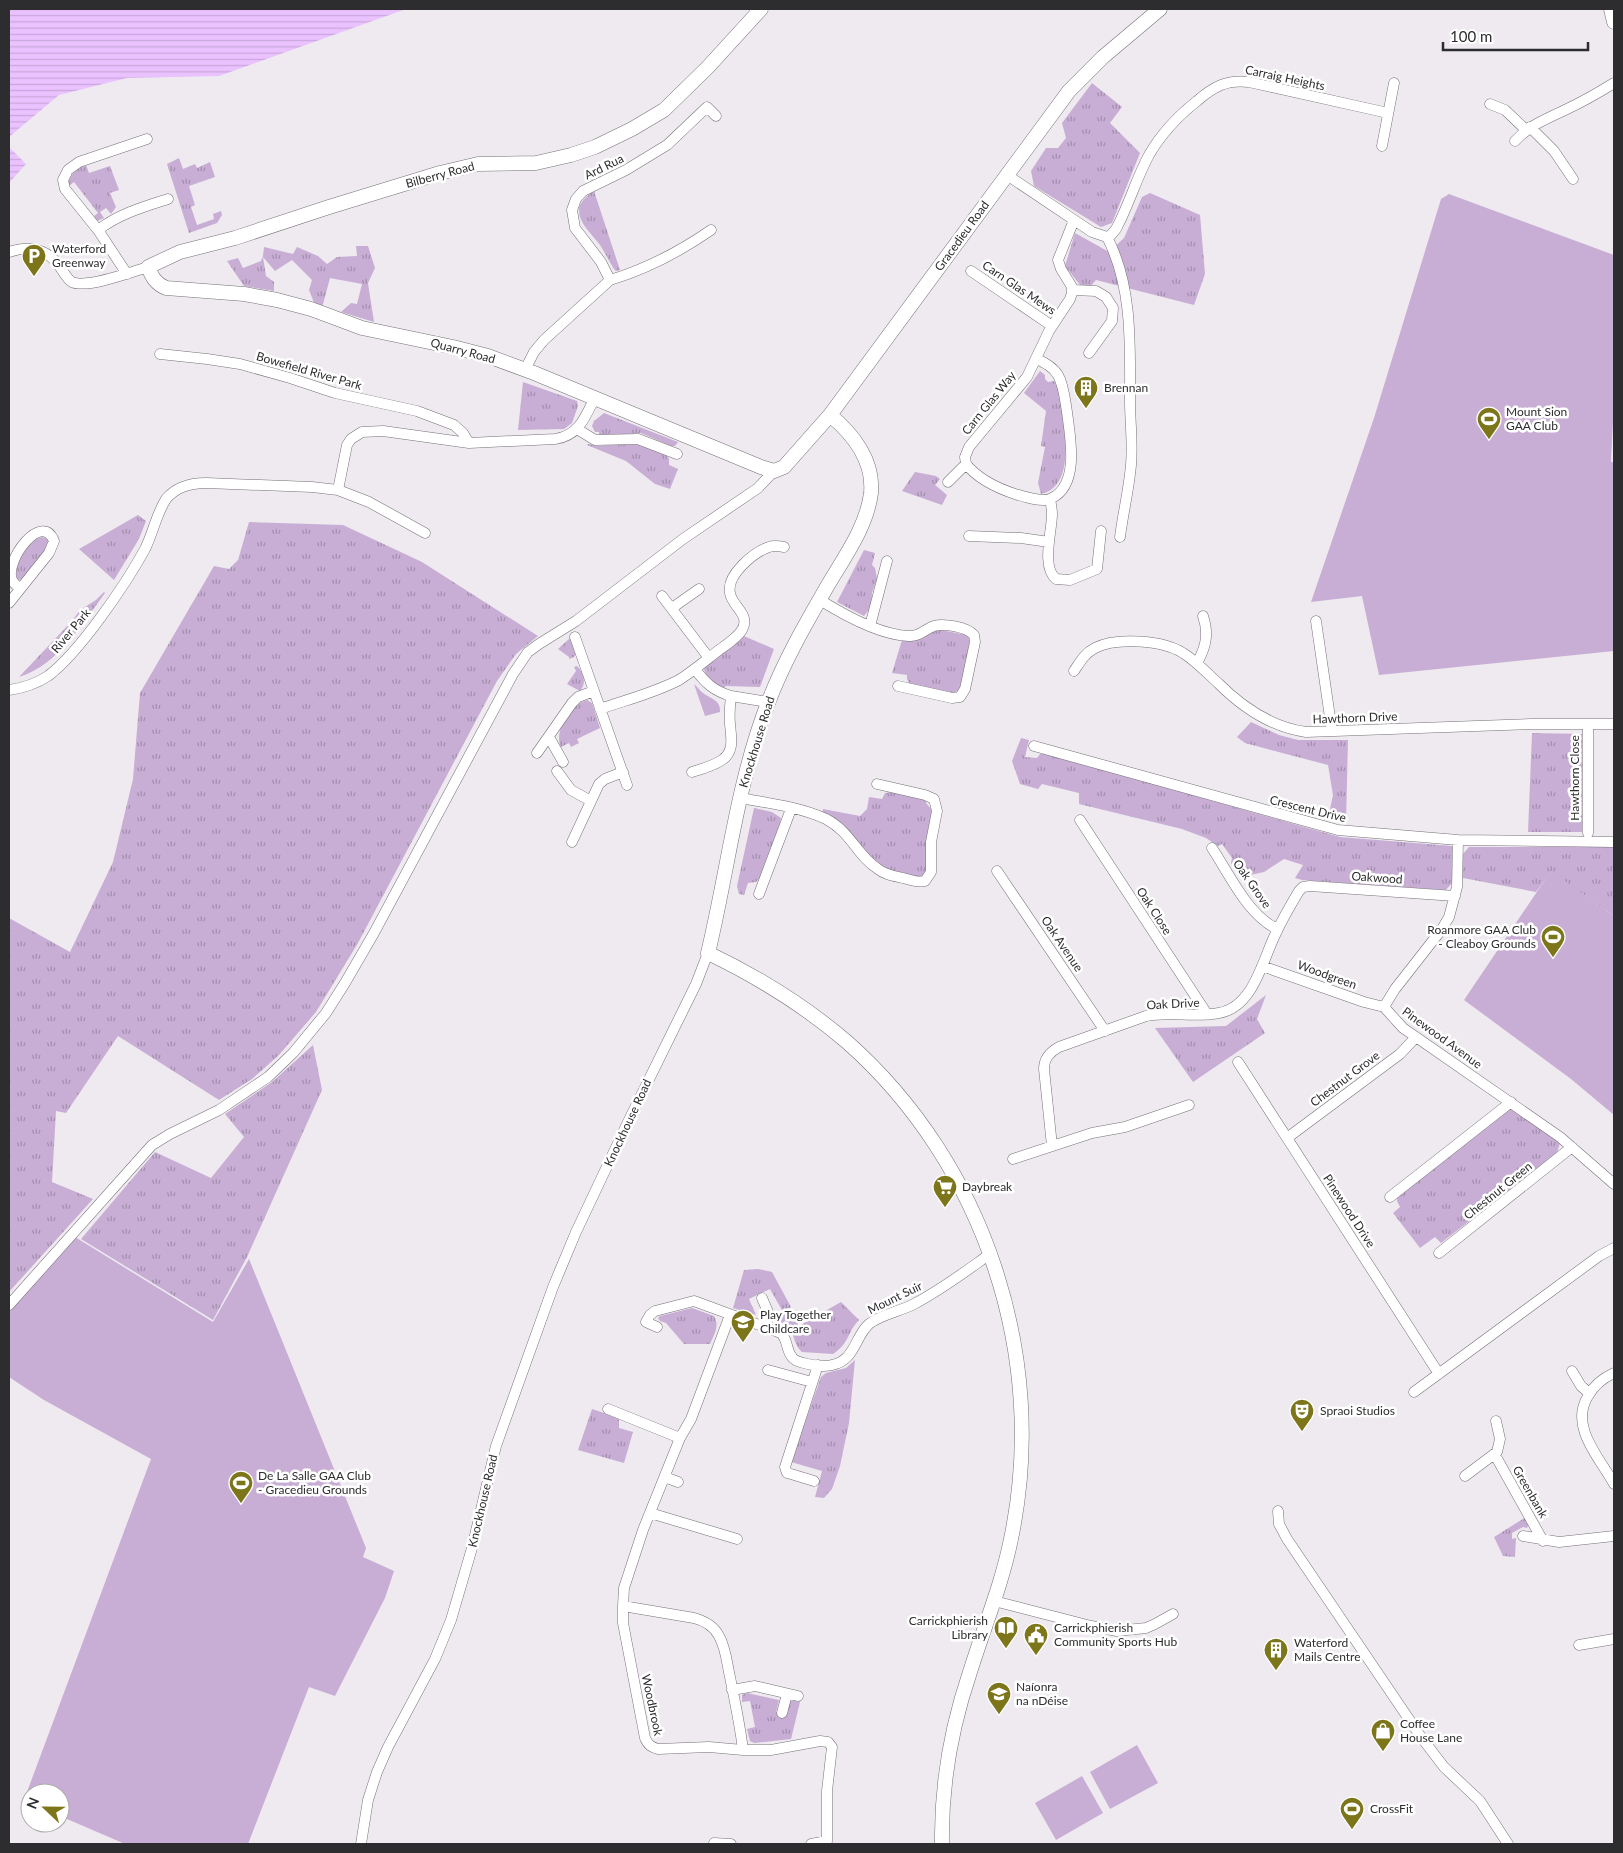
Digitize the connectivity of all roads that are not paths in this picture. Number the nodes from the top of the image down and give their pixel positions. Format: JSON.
{"nodes":[{"id":1,"x":761,"y":9,"type":"edge"},
{"id":2,"x":1160,"y":9,"type":"edge"},
{"id":3,"x":1611,"y":9,"type":"edge"},
{"id":4,"x":1614,"y":22,"type":"edge"},
{"id":5,"x":1394,"y":83,"type":"dead end"},
{"id":6,"x":1614,"y":83,"type":"edge"},
{"id":7,"x":1490,"y":104,"type":"dead end"},
{"id":8,"x":1388,"y":112,"type":"junction"},
{"id":9,"x":716,"y":116,"type":"dead end"},
{"id":10,"x":1528,"y":128,"type":"junction"},
{"id":11,"x":147,"y":139,"type":"dead end"},
{"id":12,"x":1515,"y":141,"type":"dead end"},
{"id":13,"x":1382,"y":146,"type":"dead end"},
{"id":14,"x":1007,"y":175,"type":"junction"},
{"id":15,"x":1573,"y":179,"type":"dead end"},
{"id":16,"x":168,"y":199,"type":"dead end"},
{"id":17,"x":1074,"y":220,"type":"junction"},
{"id":18,"x":98,"y":230,"type":"junction"},
{"id":19,"x":711,"y":230,"type":"dead end"},
{"id":20,"x":1107,"y":237,"type":"junction"},
{"id":21,"x":9,"y":252,"type":"edge"},
{"id":22,"x":148,"y":267,"type":"junction"},
{"id":23,"x":971,"y":271,"type":"dead end"},
{"id":24,"x":127,"y":274,"type":"junction"},
{"id":25,"x":610,"y":280,"type":"junction"},
{"id":26,"x":1073,"y":290,"type":"junction"},
{"id":27,"x":1052,"y":326,"type":"junction"},
{"id":28,"x":1090,"y":353,"type":"dead end"},
{"id":29,"x":160,"y":354,"type":"dead end"},
{"id":30,"x":1037,"y":358,"type":"junction"},
{"id":31,"x":525,"y":370,"type":"junction"},
{"id":32,"x":594,"y":399,"type":"junction"},
{"id":33,"x":830,"y":415,"type":"junction"},
{"id":34,"x":577,"y":429,"type":"junction"},
{"id":35,"x":469,"y":443,"type":"junction"},
{"id":36,"x":677,"y":454,"type":"dead end"},
{"id":37,"x":966,"y":464,"type":"junction"},
{"id":38,"x":774,"y":471,"type":"junction"},
{"id":39,"x":948,"y":482,"type":"dead end"},
{"id":40,"x":338,"y":490,"type":"junction"},
{"id":41,"x":1050,"y":499,"type":"junction"},
{"id":42,"x":1101,"y":531,"type":"dead end"},
{"id":43,"x":425,"y":533,"type":"dead end"},
{"id":44,"x":969,"y":536,"type":"dead end"},
{"id":45,"x":1120,"y":537,"type":"dead end"},
{"id":46,"x":1049,"y":542,"type":"junction"},
{"id":47,"x":784,"y":547,"type":"dead end"},
{"id":48,"x":886,"y":561,"type":"dead end"},
{"id":49,"x":20,"y":589,"type":"junction"},
{"id":50,"x":699,"y":589,"type":"dead end"},
{"id":51,"x":662,"y":596,"type":"dead end"},
{"id":52,"x":820,"y":600,"type":"junction"},
{"id":53,"x":9,"y":603,"type":"edge"},
{"id":54,"x":672,"y":608,"type":"junction"},
{"id":55,"x":1203,"y":616,"type":"dead end"},
{"id":56,"x":1316,"y":621,"type":"dead end"},
{"id":57,"x":870,"y":626,"type":"junction"},
{"id":58,"x":575,"y":637,"type":"dead end"},
{"id":59,"x":709,"y":658,"type":"junction"},
{"id":60,"x":1197,"y":664,"type":"junction"},
{"id":61,"x":695,"y":669,"type":"junction"},
{"id":62,"x":1074,"y":670,"type":"dead end"},
{"id":63,"x":898,"y":686,"type":"dead end"},
{"id":64,"x":9,"y":690,"type":"edge"},
{"id":65,"x":594,"y":691,"type":"junction"},
{"id":66,"x":731,"y":696,"type":"junction"},
{"id":67,"x":768,"y":702,"type":"junction"},
{"id":68,"x":600,"y":709,"type":"junction"},
{"id":69,"x":1588,"y":724,"type":"junction"},
{"id":70,"x":1614,"y":724,"type":"edge"},
{"id":71,"x":1332,"y":731,"type":"junction"},
{"id":72,"x":549,"y":737,"type":"junction"},
{"id":73,"x":1034,"y":746,"type":"dead end"},
{"id":74,"x":537,"y":754,"type":"dead end"},
{"id":75,"x":622,"y":772,"type":"junction"},
{"id":76,"x":692,"y":772,"type":"dead end"},
{"id":77,"x":877,"y":784,"type":"dead end"},
{"id":78,"x":627,"y":785,"type":"dead end"},
{"id":79,"x":740,"y":798,"type":"junction"},
{"id":80,"x":591,"y":801,"type":"junction"},
{"id":81,"x":791,"y":808,"type":"junction"},
{"id":82,"x":1080,"y":820,"type":"dead end"},
{"id":83,"x":1588,"y":833,"type":"dead end"},
{"id":84,"x":1458,"y":840,"type":"junction"},
{"id":85,"x":572,"y":842,"type":"dead end"},
{"id":86,"x":1614,"y":842,"type":"edge"},
{"id":87,"x":1212,"y":848,"type":"dead end"},
{"id":88,"x":997,"y":871,"type":"dead end"},
{"id":89,"x":1299,"y":891,"type":"joint"},
{"id":90,"x":759,"y":894,"type":"dead end"},
{"id":91,"x":1455,"y":896,"type":"junction"},
{"id":92,"x":1277,"y":930,"type":"junction"},
{"id":93,"x":708,"y":953,"type":"junction"},
{"id":94,"x":1262,"y":966,"type":"junction"},
{"id":95,"x":1384,"y":1007,"type":"junction"},
{"id":96,"x":1206,"y":1014,"type":"junction"},
{"id":97,"x":1105,"y":1031,"type":"junction"},
{"id":98,"x":1416,"y":1037,"type":"junction"},
{"id":99,"x":1238,"y":1062,"type":"dead end"},
{"id":100,"x":1511,"y":1102,"type":"junction"},
{"id":101,"x":1189,"y":1105,"type":"dead end"},
{"id":102,"x":1287,"y":1138,"type":"junction"},
{"id":103,"x":1052,"y":1146,"type":"junction"},
{"id":104,"x":1572,"y":1147,"type":"junction"},
{"id":105,"x":1013,"y":1159,"type":"dead end"},
{"id":106,"x":1614,"y":1184,"type":"edge"},
{"id":107,"x":1390,"y":1197,"type":"dead end"},
{"id":108,"x":1614,"y":1248,"type":"edge"},
{"id":109,"x":1439,"y":1253,"type":"dead end"},
{"id":110,"x":990,"y":1254,"type":"junction"},
{"id":111,"x":762,"y":1298,"type":"dead end"},
{"id":112,"x":9,"y":1305,"type":"edge"},
{"id":113,"x":730,"y":1315,"type":"junction"},
{"id":114,"x":657,"y":1327,"type":"dead end"},
{"id":115,"x":766,"y":1327,"type":"junction"},
{"id":116,"x":818,"y":1365,"type":"junction"},
{"id":117,"x":768,"y":1370,"type":"dead end"},
{"id":118,"x":1572,"y":1371,"type":"dead end"},
{"id":119,"x":1614,"y":1373,"type":"edge"},
{"id":120,"x":1439,"y":1374,"type":"junction"},
{"id":121,"x":812,"y":1382,"type":"junction"},
{"id":122,"x":1414,"y":1392,"type":"dead end"},
{"id":123,"x":1589,"y":1393,"type":"junction"},
{"id":124,"x":608,"y":1409,"type":"dead end"},
{"id":125,"x":628,"y":1417,"type":"junction"},
{"id":126,"x":1496,"y":1421,"type":"dead end"},
{"id":127,"x":624,"y":1428,"type":"dead end"},
{"id":128,"x":680,"y":1438,"type":"junction"},
{"id":129,"x":1495,"y":1456,"type":"junction"},
{"id":130,"x":1465,"y":1476,"type":"dead end"},
{"id":131,"x":665,"y":1477,"type":"junction"},
{"id":132,"x":814,"y":1481,"type":"dead end"},
{"id":133,"x":678,"y":1482,"type":"dead end"},
{"id":134,"x":1614,"y":1484,"type":"edge"},
{"id":135,"x":1278,"y":1511,"type":"dead end"},
{"id":136,"x":650,"y":1513,"type":"junction"},
{"id":137,"x":1523,"y":1536,"type":"dead end"},
{"id":138,"x":1614,"y":1536,"type":"edge"},
{"id":139,"x":738,"y":1539,"type":"dead end"},
{"id":140,"x":1543,"y":1541,"type":"junction"},
{"id":141,"x":994,"y":1601,"type":"junction"},
{"id":142,"x":623,"y":1606,"type":"junction"},
{"id":143,"x":1173,"y":1614,"type":"dead end"},
{"id":144,"x":1614,"y":1639,"type":"edge"},
{"id":145,"x":1579,"y":1645,"type":"dead end"},
{"id":146,"x":732,"y":1690,"type":"junction"},
{"id":147,"x":787,"y":1694,"type":"junction"},
{"id":148,"x":798,"y":1696,"type":"dead end"},
{"id":149,"x":782,"y":1713,"type":"dead end"},
{"id":150,"x":743,"y":1750,"type":"junction"},
{"id":151,"x":827,"y":1842,"type":"edge"},
{"id":152,"x":714,"y":1843,"type":"edge"},
{"id":153,"x":361,"y":1844,"type":"edge"},
{"id":154,"x":731,"y":1844,"type":"edge"},
{"id":155,"x":811,"y":1844,"type":"edge"},
{"id":156,"x":942,"y":1844,"type":"edge"},
{"id":157,"x":1508,"y":1844,"type":"edge"}],
"edges":[{"from":1,"to":22,"type":"street","name":"Bilberry Road"},
{"from":2,"to":14,"type":"street","name":"Gracedieu Road"},
{"from":3,"to":4,"type":"street"},
{"from":5,"to":8,"type":"street"},
{"from":6,"to":10,"type":"street"},
{"from":7,"to":10,"type":"street"},
{"from":8,"to":13,"type":"street"},
{"from":8,"to":20,"type":"street","name":"Carraig Heights"},
{"from":9,"to":25,"type":"street","name":"Ard Rua"},
{"from":10,"to":12,"type":"street"},
{"from":10,"to":15,"type":"street"},
{"from":11,"to":18,"type":"street"},
{"from":14,"to":17,"type":"street"},
{"from":14,"to":33,"type":"street","name":"Gracedieu Road"},
{"from":16,"to":18,"type":"street"},
{"from":17,"to":20,"type":"street"},
{"from":17,"to":26,"type":"street"},
{"from":18,"to":24,"type":"street"},
{"from":19,"to":25,"type":"street"},
{"from":20,"to":45,"type":"street"},
{"from":21,"to":24,"type":"street","name":"Bilberry Road"},
{"from":22,"to":24,"type":"street","name":"Bilberry Road"},
{"from":22,"to":31,"type":"street","name":"Quarry Road"},
{"from":23,"to":27,"type":"street","name":"Carn Glas Mews"},
{"from":25,"to":31,"type":"street"},
{"from":26,"to":27,"type":"street","name":"Carn Glas Way"},
{"from":26,"to":28,"type":"street"},
{"from":27,"to":30,"type":"street","name":"Carn Glas Way"},
{"from":29,"to":35,"type":"street","name":"Bowefield River Park"},
{"from":30,"to":37,"type":"street","name":"Carn Glas Way"},
{"from":30,"to":41,"type":"street"},
{"from":31,"to":32,"type":"street","name":"Quarry Road"},
{"from":32,"to":34,"type":"street"},
{"from":32,"to":38,"type":"street","name":"Quarry Road"},
{"from":33,"to":38,"type":"street","name":"Gracedieu Road"},
{"from":33,"to":52,"type":"street","name":"Knockhouse Road"},
{"from":34,"to":35,"type":"street"},
{"from":34,"to":36,"type":"street"},
{"from":35,"to":40,"type":"street"},
{"from":37,"to":39,"type":"street","name":"Carn Glas Way"},
{"from":37,"to":41,"type":"street"},
{"from":38,"to":112,"type":"street"},
{"from":40,"to":43,"type":"street"},
{"from":40,"to":64,"type":"street","name":"River Park"},
{"from":41,"to":46,"type":"street"},
{"from":42,"to":46,"type":"street"},
{"from":44,"to":46,"type":"street"},
{"from":47,"to":59,"type":"street"},
{"from":48,"to":57,"type":"street"},
{"from":49,"to":49,"type":"street"},
{"from":49,"to":53,"type":"street"},
{"from":50,"to":54,"type":"street"},
{"from":51,"to":54,"type":"street"},
{"from":52,"to":57,"type":"street"},
{"from":52,"to":67,"type":"street","name":"Knockhouse Road"},
{"from":54,"to":59,"type":"street"},
{"from":55,"to":60,"type":"street"},
{"from":56,"to":71,"type":"street"},
{"from":57,"to":63,"type":"street"},
{"from":58,"to":65,"type":"street"},
{"from":59,"to":61,"type":"street"},
{"from":60,"to":62,"type":"street","name":"Hawthorn Drive"},
{"from":60,"to":71,"type":"street","name":"Hawthorn Drive"},
{"from":61,"to":66,"type":"street"},
{"from":61,"to":68,"type":"street"},
{"from":65,"to":68,"type":"street"},
{"from":65,"to":72,"type":"street"},
{"from":66,"to":67,"type":"street"},
{"from":66,"to":76,"type":"street"},
{"from":67,"to":79,"type":"street","name":"Knockhouse Road"},
{"from":68,"to":75,"type":"street"},
{"from":69,"to":70,"type":"street","name":"Hawthorn Drive"},
{"from":69,"to":71,"type":"street","name":"Hawthorn Drive"},
{"from":69,"to":83,"type":"street","name":"Hawthorn Close"},
{"from":72,"to":74,"type":"street"},
{"from":72,"to":80,"type":"street"},
{"from":73,"to":84,"type":"street","name":"Crescent Drive"},
{"from":75,"to":78,"type":"street"},
{"from":75,"to":80,"type":"street"},
{"from":77,"to":81,"type":"street"},
{"from":79,"to":81,"type":"street"},
{"from":79,"to":93,"type":"street","name":"Knockhouse Road"},
{"from":80,"to":85,"type":"street"},
{"from":81,"to":90,"type":"street"},
{"from":82,"to":96,"type":"street","name":"Oak Close"},
{"from":84,"to":86,"type":"street","name":"Crescent Drive"},
{"from":84,"to":91,"type":"street","name":"Pinewood Avenue"},
{"from":87,"to":92,"type":"street","name":"Oak Grove"},
{"from":88,"to":97,"type":"street","name":"Oak Avenue"},
{"from":89,"to":91,"type":"street","name":"Oakwood"},
{"from":89,"to":92,"type":"street","name":"Oak Drive"},
{"from":91,"to":95,"type":"street","name":"Pinewood Avenue"},
{"from":92,"to":94,"type":"street","name":"Oak Drive"},
{"from":93,"to":110,"type":"street"},
{"from":93,"to":153,"type":"street","name":"Knockhouse Road"},
{"from":94,"to":95,"type":"street","name":"Woodgreen"},
{"from":94,"to":96,"type":"street","name":"Oak Drive"},
{"from":95,"to":98,"type":"street","name":"Pinewood Avenue"},
{"from":96,"to":97,"type":"street","name":"Oak Drive"},
{"from":97,"to":103,"type":"street","name":"Oak Drive"},
{"from":98,"to":100,"type":"street","name":"Pinewood Avenue"},
{"from":98,"to":102,"type":"street","name":"Chestnut Grove"},
{"from":99,"to":102,"type":"street","name":"Pinewood Drive"},
{"from":100,"to":104,"type":"street","name":"Pinewood Avenue"},
{"from":100,"to":107,"type":"street"},
{"from":101,"to":103,"type":"street"},
{"from":102,"to":120,"type":"street","name":"Pinewood Drive"},
{"from":103,"to":105,"type":"street"},
{"from":104,"to":106,"type":"street","name":"Pinewood Avenue"},
{"from":104,"to":109,"type":"street","name":"Chestnut Green"},
{"from":108,"to":120,"type":"street"},
{"from":110,"to":116,"type":"street","name":"Mount Suir"},
{"from":110,"to":141,"type":"street"},
{"from":111,"to":115,"type":"street"},
{"from":113,"to":114,"type":"street","name":"Mount Suir"},
{"from":113,"to":115,"type":"street","name":"Mount Suir"},
{"from":113,"to":128,"type":"street"},
{"from":115,"to":116,"type":"street","name":"Mount Suir"},
{"from":116,"to":121,"type":"street"},
{"from":117,"to":121,"type":"street"},
{"from":118,"to":123,"type":"street"},
{"from":119,"to":123,"type":"street"},
{"from":120,"to":122,"type":"street"},
{"from":121,"to":132,"type":"street"},
{"from":123,"to":134,"type":"street"},
{"from":124,"to":125,"type":"street"},
{"from":125,"to":127,"type":"street"},
{"from":125,"to":128,"type":"street"},
{"from":126,"to":129,"type":"street"},
{"from":128,"to":131,"type":"street"},
{"from":129,"to":130,"type":"street"},
{"from":129,"to":140,"type":"street","name":"Greenbank"},
{"from":131,"to":133,"type":"street"},
{"from":131,"to":136,"type":"street"},
{"from":135,"to":157,"type":"street"},
{"from":136,"to":139,"type":"street"},
{"from":136,"to":142,"type":"street","name":"Woodbrook"},
{"from":137,"to":140,"type":"street","name":"Greenbank"},
{"from":138,"to":140,"type":"street","name":"Greenbank"},
{"from":141,"to":143,"type":"street"},
{"from":141,"to":156,"type":"street"},
{"from":142,"to":146,"type":"street"},
{"from":142,"to":150,"type":"street","name":"Woodbrook"},
{"from":144,"to":145,"type":"street"},
{"from":146,"to":147,"type":"street"},
{"from":146,"to":150,"type":"street"},
{"from":147,"to":148,"type":"street"},
{"from":147,"to":149,"type":"street"},
{"from":150,"to":151,"type":"street","name":"Woodbrook"},
{"from":151,"to":155,"type":"street","name":"Woodbrook"},
{"from":152,"to":154,"type":"street"}]}
